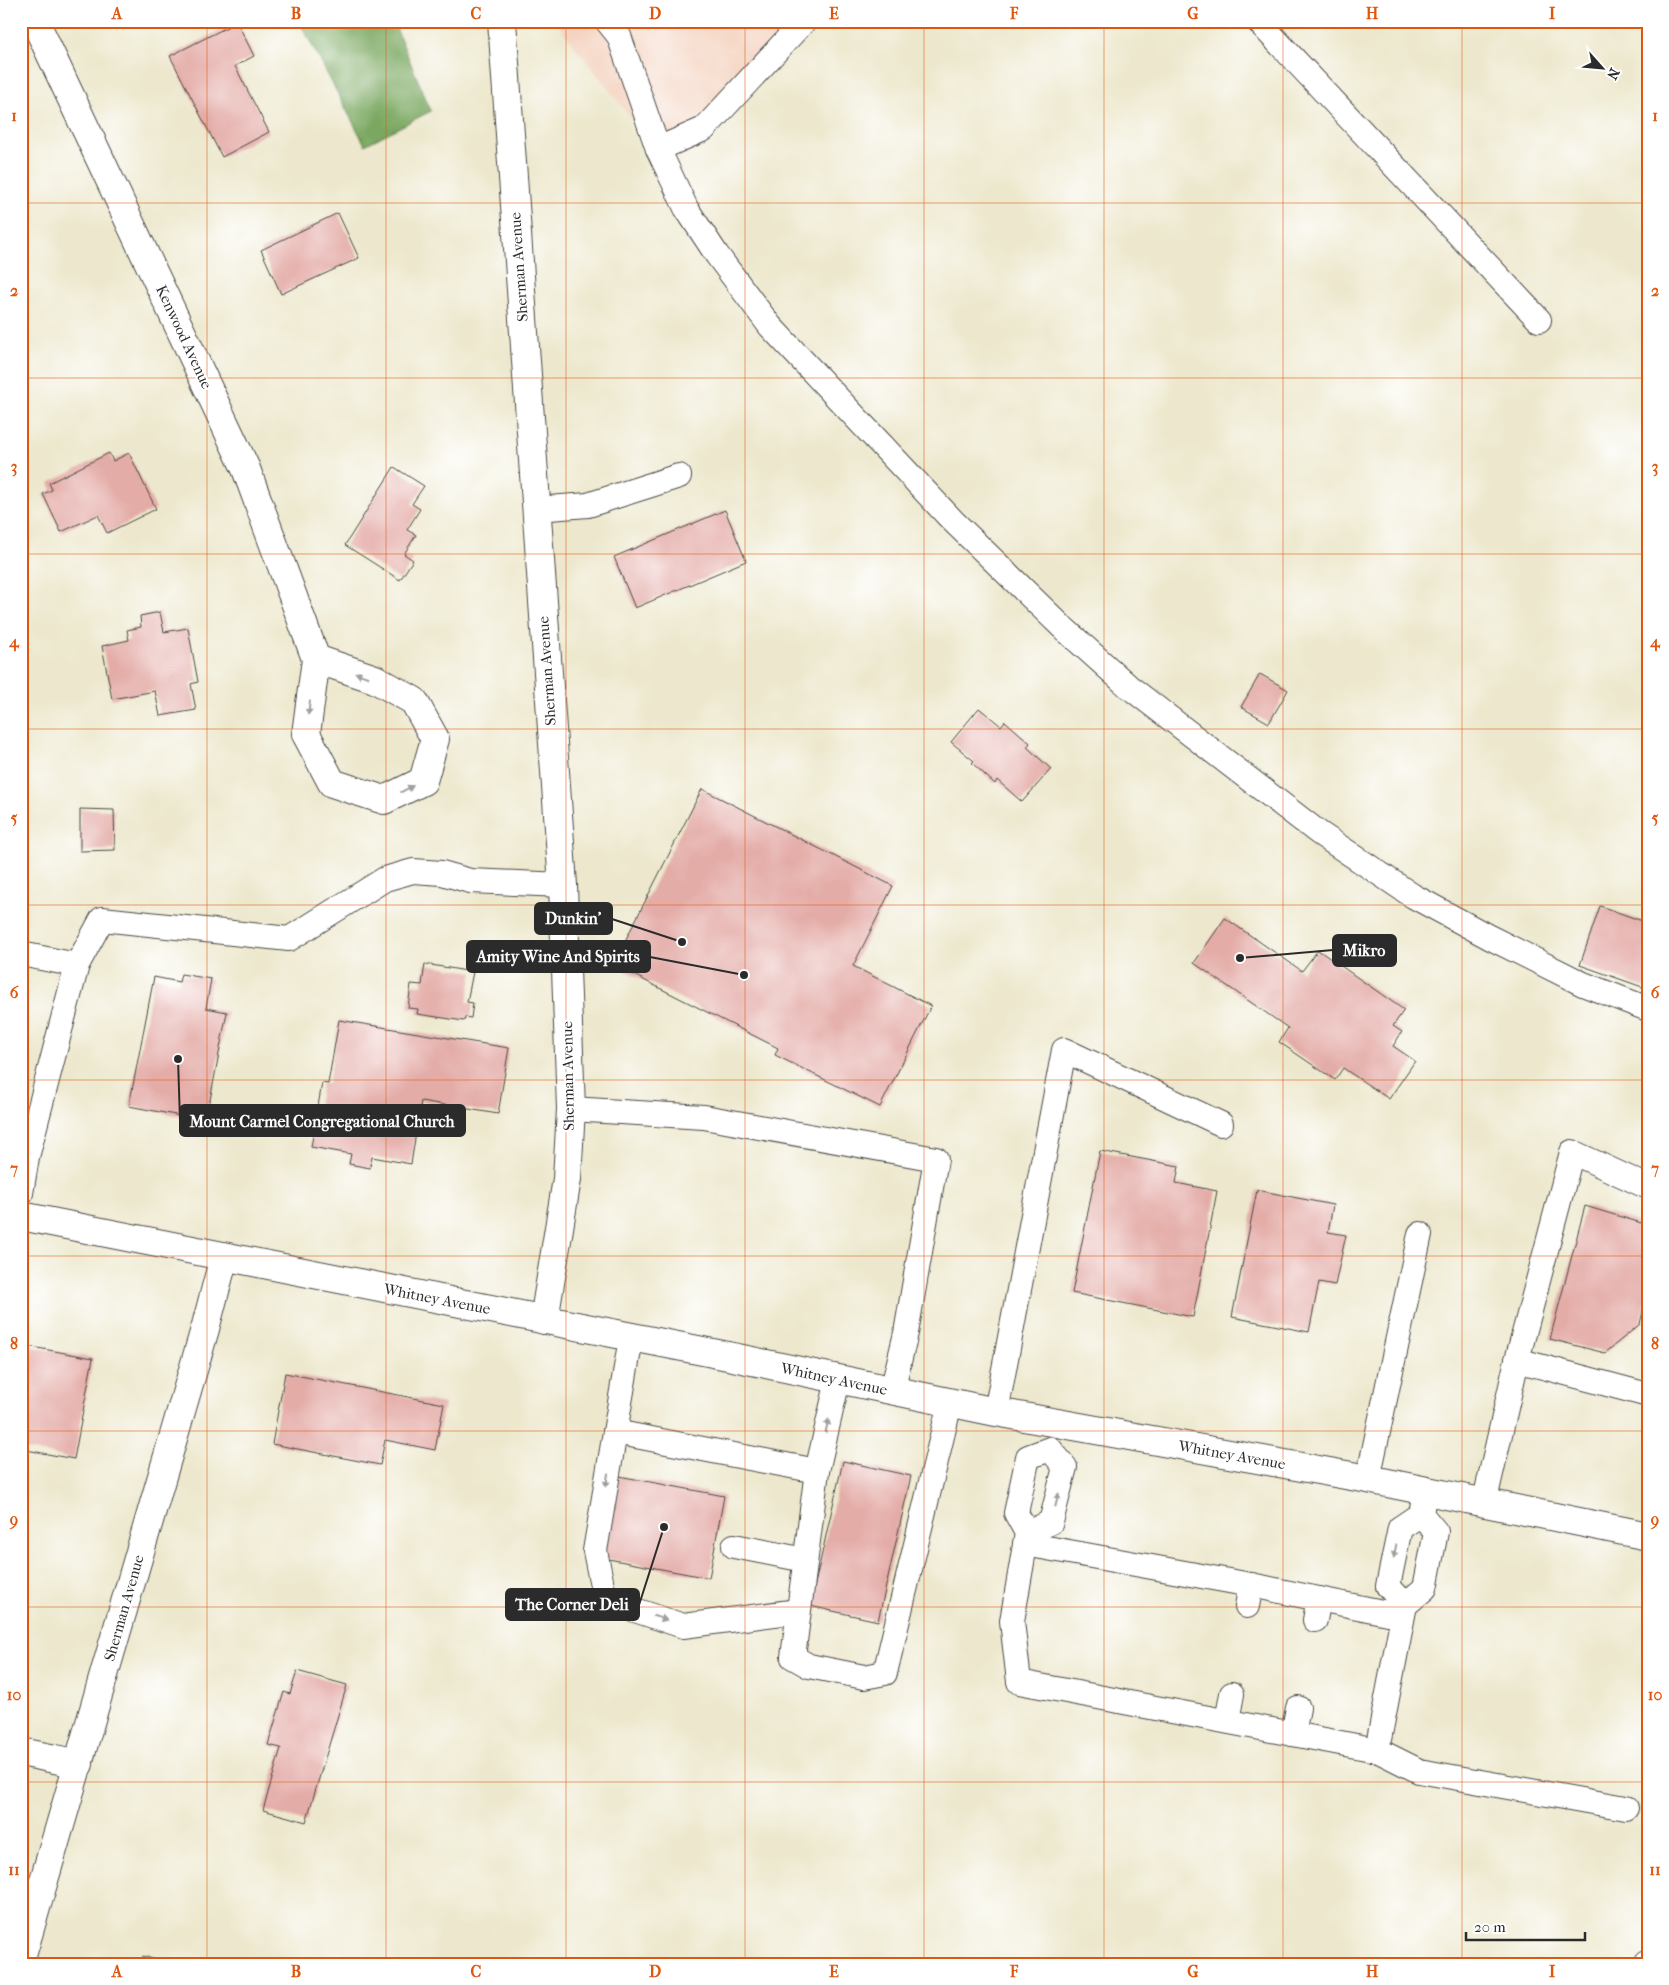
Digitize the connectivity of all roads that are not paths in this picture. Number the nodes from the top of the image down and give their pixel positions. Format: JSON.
{"nodes":[{"id":1,"x":35,"y":21,"type":"edge"},
{"id":2,"x":607,"y":21,"type":"edge"},
{"id":3,"x":804,"y":21,"type":"edge"},
{"id":4,"x":1258,"y":21,"type":"edge"},
{"id":5,"x":503,"y":29,"type":"edge"},
{"id":6,"x":658,"y":149,"type":"junction"},
{"id":7,"x":1539,"y":320,"type":"dead end"},
{"id":8,"x":679,"y":476,"type":"dead end"},
{"id":9,"x":536,"y":509,"type":"junction"},
{"id":10,"x":316,"y":659,"type":"junction"},
{"id":11,"x":563,"y":885,"type":"junction"},
{"id":12,"x":21,"y":954,"type":"edge"},
{"id":13,"x":77,"y":965,"type":"junction"},
{"id":14,"x":1648,"y":1009,"type":"edge"},
{"id":15,"x":571,"y":1109,"type":"junction"},
{"id":16,"x":1221,"y":1124,"type":"dead end"},
{"id":17,"x":1648,"y":1187,"type":"edge"},
{"id":18,"x":21,"y":1193,"type":"edge"},
{"id":19,"x":21,"y":1216,"type":"edge"},
{"id":20,"x":1420,"y":1234,"type":"dead end"},
{"id":21,"x":224,"y":1257,"type":"junction"},
{"id":22,"x":544,"y":1320,"type":"junction"},
{"id":23,"x":631,"y":1338,"type":"junction"},
{"id":24,"x":1517,"y":1360,"type":"junction"},
{"id":25,"x":838,"y":1380,"type":"junction"},
{"id":26,"x":892,"y":1391,"type":"junction"},
{"id":27,"x":1648,"y":1394,"type":"edge"},
{"id":28,"x":950,"y":1403,"type":"junction"},
{"id":29,"x":996,"y":1412,"type":"junction"},
{"id":30,"x":614,"y":1432,"type":"junction"},
{"id":31,"x":1052,"y":1436,"type":"junction"},
{"id":32,"x":817,"y":1471,"type":"junction"},
{"id":33,"x":1368,"y":1479,"type":"junction"},
{"id":34,"x":1423,"y":1502,"type":"junction"},
{"id":35,"x":1484,"y":1504,"type":"junction"},
{"id":36,"x":1648,"y":1536,"type":"edge"},
{"id":37,"x":1026,"y":1539,"type":"junction"},
{"id":38,"x":734,"y":1546,"type":"dead end"},
{"id":39,"x":806,"y":1560,"type":"junction"},
{"id":40,"x":798,"y":1611,"type":"junction"},
{"id":41,"x":1404,"y":1611,"type":"junction"},
{"id":42,"x":1232,"y":1694,"type":"dead end"},
{"id":43,"x":1298,"y":1708,"type":"dead end"},
{"id":44,"x":1227,"y":1721,"type":"junction"},
{"id":45,"x":1293,"y":1734,"type":"junction"},
{"id":46,"x":1377,"y":1750,"type":"junction"},
{"id":47,"x":21,"y":1752,"type":"edge"},
{"id":48,"x":79,"y":1764,"type":"junction"},
{"id":49,"x":1626,"y":1808,"type":"dead end"},
{"id":50,"x":21,"y":1959,"type":"edge"}],
"edges":[{"from":1,"to":10,"type":"main road","name":"Kenwood Avenue"},
{"from":2,"to":6,"type":"lane"},
{"from":3,"to":6,"type":"lane"},
{"from":4,"to":7,"type":"lane"},
{"from":5,"to":9,"type":"main road","name":"Sherman Avenue"},
{"from":6,"to":14,"type":"lane"},
{"from":8,"to":9,"type":"lane"},
{"from":9,"to":11,"type":"main road","name":"Sherman Avenue"},
{"from":10,"to":10,"type":"main road","name":"Kenwood Avenue","one_way":true},
{"from":11,"to":13,"type":"lane"},
{"from":11,"to":15,"type":"main road","name":"Sherman Avenue"},
{"from":12,"to":13,"type":"lane"},
{"from":13,"to":18,"type":"lane"},
{"from":15,"to":22,"type":"main road","name":"Sherman Avenue"},
{"from":15,"to":26,"type":"lane"},
{"from":16,"to":29,"type":"lane"},
{"from":17,"to":24,"type":"lane"},
{"from":19,"to":21,"type":"main road","name":"Whitney Avenue"},
{"from":20,"to":33,"type":"lane"},
{"from":21,"to":22,"type":"main road","name":"Whitney Avenue"},
{"from":21,"to":48,"type":"main road","name":"Sherman Avenue"},
{"from":22,"to":23,"type":"main road","name":"Whitney Avenue"},
{"from":23,"to":25,"type":"main road","name":"Whitney Avenue"},
{"from":23,"to":30,"type":"lane"},
{"from":24,"to":27,"type":"lane"},
{"from":24,"to":35,"type":"lane"},
{"from":25,"to":26,"type":"main road","name":"Whitney Avenue"},
{"from":32,"to":25,"type":"lane","one_way":true},
{"from":26,"to":28,"type":"main road","name":"Whitney Avenue"},
{"from":28,"to":29,"type":"main road","name":"Whitney Avenue"},
{"from":28,"to":40,"type":"lane"},
{"from":29,"to":31,"type":"main road","name":"Whitney Avenue"},
{"from":30,"to":32,"type":"lane"},
{"from":30,"to":40,"type":"lane","one_way":true},
{"from":31,"to":33,"type":"main road","name":"Whitney Avenue"},
{"from":31,"to":37,"type":"lane"},
{"from":37,"to":31,"type":"lane","one_way":true},
{"from":32,"to":39,"type":"lane"},
{"from":33,"to":34,"type":"main road","name":"Whitney Avenue"},
{"from":34,"to":35,"type":"main road","name":"Whitney Avenue"},
{"from":34,"to":41,"type":"lane"},
{"from":34,"to":41,"type":"lane","one_way":true},
{"from":35,"to":36,"type":"main road","name":"Whitney Avenue"},
{"from":37,"to":41,"type":"lane"},
{"from":37,"to":44,"type":"lane"},
{"from":38,"to":39,"type":"lane"},
{"from":39,"to":40,"type":"lane"},
{"from":41,"to":46,"type":"lane"},
{"from":42,"to":44,"type":"lane"},
{"from":43,"to":45,"type":"lane"},
{"from":44,"to":45,"type":"lane"},
{"from":45,"to":46,"type":"lane"},
{"from":46,"to":49,"type":"lane"},
{"from":47,"to":48,"type":"main road"},
{"from":48,"to":50,"type":"main road","name":"Sherman Avenue"}]}
